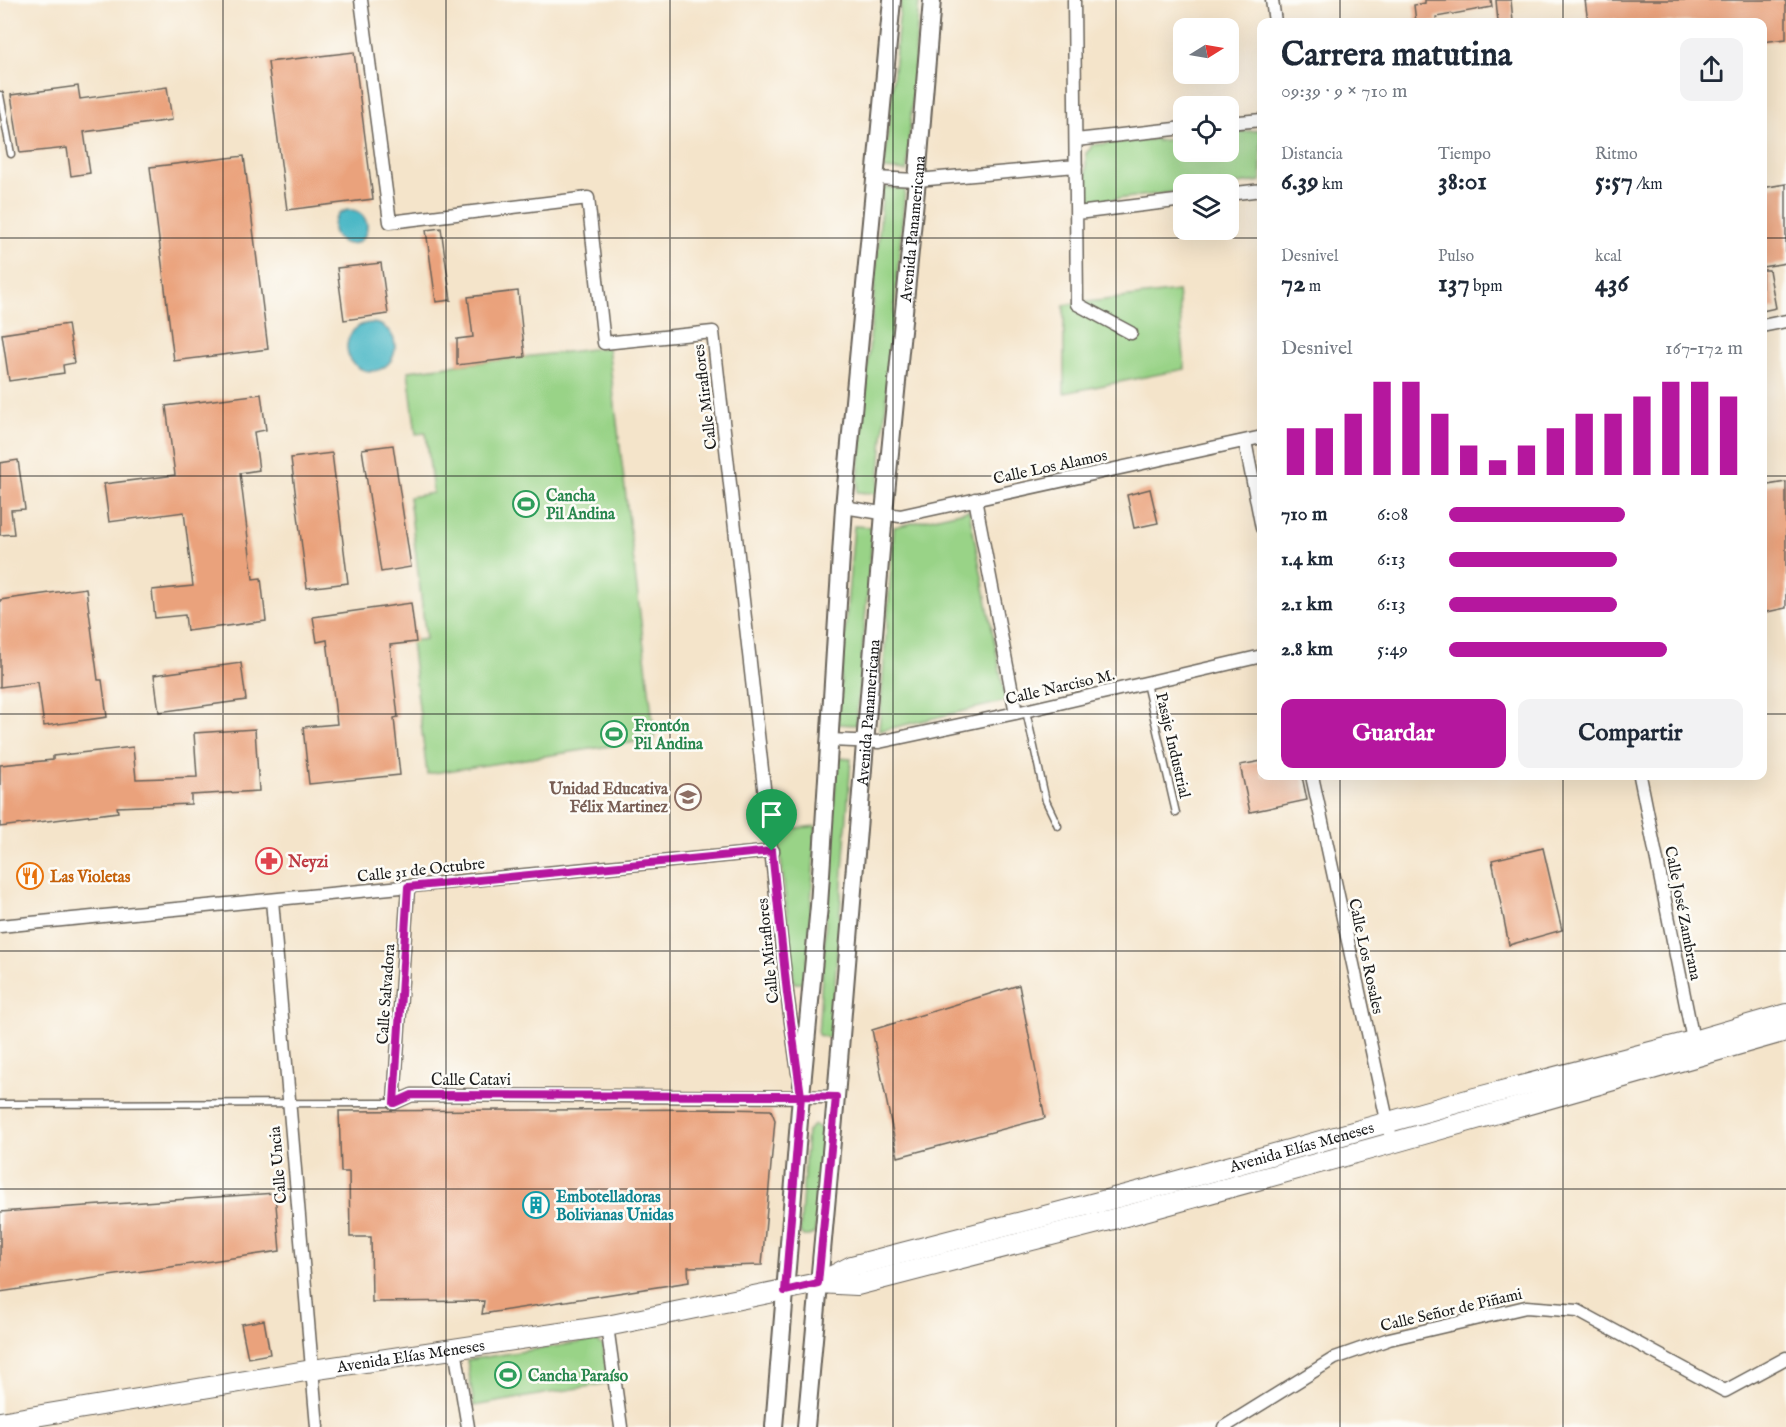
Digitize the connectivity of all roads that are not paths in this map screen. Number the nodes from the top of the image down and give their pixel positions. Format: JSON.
{"nodes":[{"id":1,"x":361,"y":0,"type":"edge"},
{"id":2,"x":891,"y":0,"type":"edge"},
{"id":3,"x":932,"y":0,"type":"edge"},
{"id":4,"x":1074,"y":0,"type":"edge"},
{"id":5,"x":1272,"y":0,"type":"edge"},
{"id":6,"x":1274,"y":18,"type":"edge"},
{"id":7,"x":0,"y":95,"type":"edge"},
{"id":8,"x":1257,"y":120,"type":"edge"},
{"id":9,"x":1239,"y":122,"type":"edge"},
{"id":10,"x":1173,"y":129,"type":"edge"},
{"id":11,"x":1076,"y":140,"type":"junction"},
{"id":12,"x":11,"y":154,"type":"dead end"},
{"id":13,"x":1076,"y":166,"type":"junction"},
{"id":14,"x":874,"y":178,"type":"junction"},
{"id":15,"x":917,"y":180,"type":"junction"},
{"id":16,"x":1257,"y":191,"type":"edge"},
{"id":17,"x":1239,"y":193,"type":"edge"},
{"id":18,"x":1173,"y":201,"type":"edge"},
{"id":19,"x":1077,"y":213,"type":"junction"},
{"id":20,"x":1786,"y":321,"type":"edge"},
{"id":21,"x":1767,"y":325,"type":"edge"},
{"id":22,"x":1131,"y":333,"type":"dead end"},
{"id":23,"x":1257,"y":438,"type":"edge"},
{"id":24,"x":1245,"y":441,"type":"junction"},
{"id":25,"x":975,"y":499,"type":"junction"},
{"id":26,"x":1257,"y":502,"type":"edge"},
{"id":27,"x":844,"y":507,"type":"junction"},
{"id":28,"x":884,"y":513,"type":"junction"},
{"id":29,"x":1257,"y":657,"type":"edge"},
{"id":30,"x":1146,"y":682,"type":"junction"},
{"id":31,"x":1021,"y":712,"type":"junction"},
{"id":32,"x":829,"y":740,"type":"junction"},
{"id":33,"x":865,"y":743,"type":"junction"},
{"id":34,"x":1313,"y":780,"type":"edge"},
{"id":35,"x":1641,"y":780,"type":"edge"},
{"id":36,"x":1176,"y":813,"type":"dead end"},
{"id":37,"x":1058,"y":826,"type":"dead end"},
{"id":38,"x":772,"y":851,"type":"junction"},
{"id":39,"x":408,"y":887,"type":"junction"},
{"id":40,"x":272,"y":900,"type":"junction"},
{"id":41,"x":0,"y":926,"type":"edge"},
{"id":42,"x":1786,"y":1014,"type":"edge"},
{"id":43,"x":1786,"y":1031,"type":"edge"},
{"id":44,"x":1694,"y":1049,"type":"junction"},
{"id":45,"x":801,"y":1096,"type":"junction"},
{"id":46,"x":836,"y":1097,"type":"junction"},
{"id":47,"x":288,"y":1102,"type":"junction"},
{"id":48,"x":394,"y":1103,"type":"junction"},
{"id":49,"x":0,"y":1104,"type":"edge"},
{"id":50,"x":1474,"y":1109,"type":"junction"},
{"id":51,"x":1387,"y":1124,"type":"junction"},
{"id":52,"x":1392,"y":1143,"type":"junction"},
{"id":53,"x":818,"y":1283,"type":"junction"},
{"id":54,"x":785,"y":1291,"type":"junction"},
{"id":55,"x":607,"y":1326,"type":"junction"},
{"id":56,"x":455,"y":1349,"type":"junction"},
{"id":57,"x":1786,"y":1358,"type":"edge"},
{"id":58,"x":312,"y":1370,"type":"junction"},
{"id":59,"x":0,"y":1422,"type":"edge"},
{"id":60,"x":317,"y":1427,"type":"edge"},
{"id":61,"x":468,"y":1427,"type":"edge"},
{"id":62,"x":621,"y":1427,"type":"edge"},
{"id":63,"x":774,"y":1427,"type":"edge"},
{"id":64,"x":806,"y":1427,"type":"edge"},
{"id":65,"x":1224,"y":1427,"type":"edge"}],
"edges":[{"from":1,"to":38,"type":"street","name":"Calle Miraflores"},
{"from":2,"to":14,"type":"main road"},
{"from":3,"to":15,"type":"main road","name":"Avenida Panamericana"},
{"from":4,"to":11,"type":"street"},
{"from":5,"to":6,"type":"street"},
{"from":7,"to":12,"type":"lane"},
{"from":8,"to":9,"type":"street"},
{"from":10,"to":11,"type":"street"},
{"from":11,"to":13,"type":"street"},
{"from":13,"to":15,"type":"street"},
{"from":13,"to":19,"type":"street"},
{"from":14,"to":15,"type":"street"},
{"from":14,"to":27,"type":"main road"},
{"from":15,"to":28,"type":"main road","name":"Avenida Panamericana"},
{"from":16,"to":17,"type":"street"},
{"from":18,"to":19,"type":"street"},
{"from":19,"to":22,"type":"street"},
{"from":20,"to":21,"type":"street"},
{"from":23,"to":24,"type":"street","name":"Calle Los Alamos"},
{"from":24,"to":25,"type":"street","name":"Calle Los Alamos"},
{"from":24,"to":26,"type":"street"},
{"from":25,"to":28,"type":"street","name":"Calle Los Alamos"},
{"from":25,"to":31,"type":"street"},
{"from":27,"to":28,"type":"street","name":"Calle Los Alamos"},
{"from":27,"to":32,"type":"main road"},
{"from":28,"to":33,"type":"main road","name":"Avenida Panamericana"},
{"from":29,"to":30,"type":"street","name":"Calle Narciso M."},
{"from":30,"to":31,"type":"street","name":"Calle Narciso M."},
{"from":30,"to":36,"type":"lane","name":"Pasaje Industrial"},
{"from":31,"to":33,"type":"street","name":"Calle Narciso M."},
{"from":31,"to":37,"type":"lane"},
{"from":32,"to":33,"type":"street","name":"Calle Narciso M."},
{"from":32,"to":45,"type":"main road"},
{"from":33,"to":46,"type":"main road","name":"Avenida Panamericana"},
{"from":34,"to":51,"type":"street","name":"Calle Los Rosales"},
{"from":35,"to":44,"type":"street","name":"Calle José Zambrana"},
{"from":38,"to":39,"type":"street","name":"Calle 31 de Octubre"},
{"from":38,"to":45,"type":"street","name":"Calle Miraflores"},
{"from":39,"to":40,"type":"street","name":"Calle 31 de Octubre"},
{"from":39,"to":48,"type":"street","name":"Calle Salvadora"},
{"from":40,"to":41,"type":"street","name":"Calle 31 de Octubre"},
{"from":40,"to":47,"type":"street","name":"Calle Uncia"},
{"from":42,"to":44,"type":"main road","name":"Avenida Elías Meneses"},
{"from":43,"to":44,"type":"main road","name":"Avenida Elías Meneses"},
{"from":44,"to":50,"type":"main road","name":"Avenida Elías Meneses"},
{"from":45,"to":46,"type":"street","name":"Calle Catavi"},
{"from":45,"to":48,"type":"street","name":"Calle Catavi"},
{"from":45,"to":54,"type":"main road"},
{"from":46,"to":53,"type":"main road","name":"Avenida Panamericana"},
{"from":47,"to":48,"type":"lane","name":"Calle Catavi"},
{"from":47,"to":49,"type":"lane","name":"Calle Catavi"},
{"from":47,"to":58,"type":"street","name":"Calle Uncia"},
{"from":50,"to":51,"type":"main road","name":"Avenida Elías Meneses"},
{"from":50,"to":52,"type":"main road","name":"Avenida Elías Meneses"},
{"from":51,"to":52,"type":"street","name":"Calle Los Rosales"},
{"from":51,"to":53,"type":"main road","name":"Avenida Elías Meneses"},
{"from":52,"to":53,"type":"main road","name":"Avenida Elías Meneses"},
{"from":53,"to":54,"type":"main road","name":"Avenida Elías Meneses"},
{"from":53,"to":64,"type":"main road","name":"Avenida Panamericana"},
{"from":54,"to":55,"type":"main road","name":"Avenida Elías Meneses"},
{"from":54,"to":63,"type":"main road"},
{"from":55,"to":56,"type":"main road","name":"Avenida Elías Meneses"},
{"from":55,"to":62,"type":"street"},
{"from":56,"to":58,"type":"main road","name":"Avenida Elías Meneses"},
{"from":56,"to":61,"type":"street"},
{"from":57,"to":65,"type":"street","name":"Calle Señor de Piñami"},
{"from":58,"to":59,"type":"main road","name":"Avenida Elías Meneses"},
{"from":58,"to":60,"type":"street","name":"Calle Uncia"}]}
